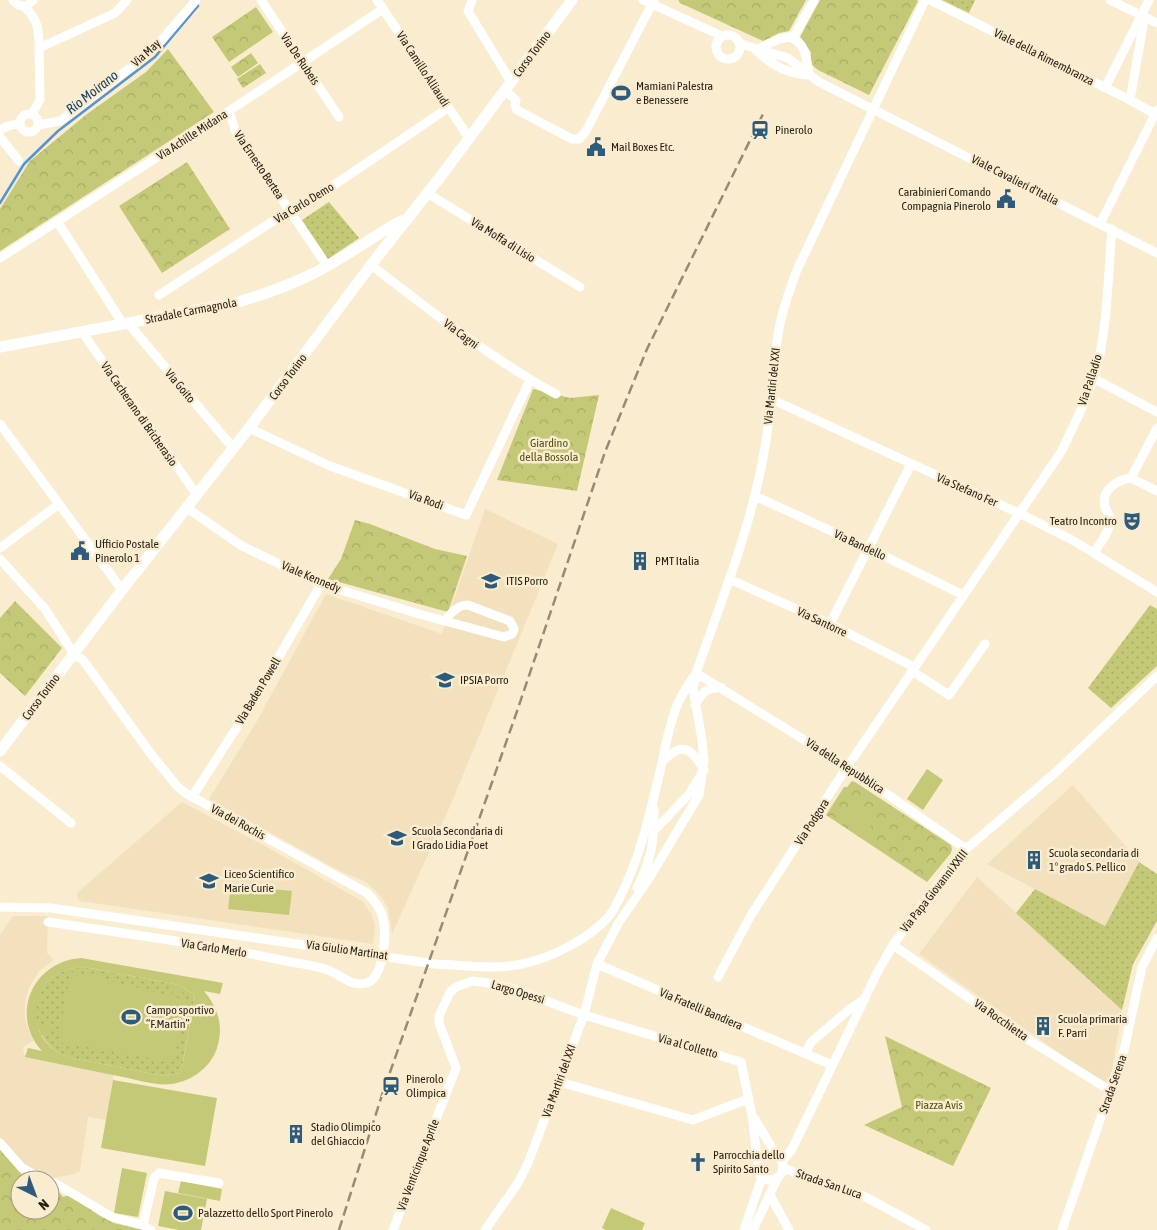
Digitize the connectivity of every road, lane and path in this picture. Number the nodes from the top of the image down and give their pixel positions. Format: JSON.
{"nodes":[{"id":1,"x":14,"y":0,"type":"edge"},
{"id":2,"x":127,"y":0,"type":"edge"},
{"id":3,"x":261,"y":0,"type":"edge"},
{"id":4,"x":377,"y":0,"type":"edge"},
{"id":5,"x":472,"y":0,"type":"edge"},
{"id":6,"x":572,"y":0,"type":"edge"},
{"id":7,"x":814,"y":0,"type":"edge"},
{"id":8,"x":925,"y":0,"type":"edge"},
{"id":9,"x":930,"y":0,"type":"edge"},
{"id":10,"x":1110,"y":0,"type":"edge"},
{"id":11,"x":1149,"y":0,"type":"edge"},
{"id":12,"x":649,"y":1,"type":"edge"},
{"id":13,"x":194,"y":2,"type":"edge"},
{"id":14,"x":29,"y":5,"type":"edge"},
{"id":15,"x":383,"y":9,"type":"junction"},
{"id":16,"x":1141,"y":15,"type":"junction"},
{"id":17,"x":1157,"y":23,"type":"edge"},
{"id":18,"x":795,"y":35,"type":"junction"},
{"id":19,"x":722,"y":36,"type":"junction"},
{"id":20,"x":741,"y":44,"type":"junction"},
{"id":21,"x":39,"y":48,"type":"junction"},
{"id":22,"x":756,"y":50,"type":"junction"},
{"id":23,"x":302,"y":62,"type":"junction"},
{"id":24,"x":809,"y":75,"type":"junction"},
{"id":25,"x":508,"y":86,"type":"junction"},
{"id":26,"x":1105,"y":88,"type":"junction"},
{"id":27,"x":1130,"y":100,"type":"junction"},
{"id":28,"x":448,"y":108,"type":"junction"},
{"id":29,"x":873,"y":108,"type":"junction"},
{"id":30,"x":229,"y":111,"type":"junction"},
{"id":31,"x":1156,"y":113,"type":"edge"},
{"id":32,"x":32,"y":115,"type":"junction"},
{"id":33,"x":340,"y":117,"type":"dead end"},
{"id":34,"x":20,"y":123,"type":"junction"},
{"id":35,"x":38,"y":125,"type":"junction"},
{"id":36,"x":0,"y":130,"type":"edge"},
{"id":37,"x":0,"y":137,"type":"edge"},
{"id":38,"x":469,"y":138,"type":"junction"},
{"id":39,"x":19,"y":161,"type":"dead end"},
{"id":40,"x":427,"y":193,"type":"junction"},
{"id":41,"x":291,"y":213,"type":"junction"},
{"id":42,"x":406,"y":220,"type":"junction"},
{"id":43,"x":57,"y":221,"type":"junction"},
{"id":44,"x":1100,"y":224,"type":"junction"},
{"id":45,"x":1112,"y":229,"type":"junction"},
{"id":46,"x":1157,"y":253,"type":"edge"},
{"id":47,"x":0,"y":258,"type":"edge"},
{"id":48,"x":371,"y":265,"type":"junction"},
{"id":49,"x":327,"y":266,"type":"junction"},
{"id":50,"x":580,"y":287,"type":"dead end"},
{"id":51,"x":159,"y":295,"type":"dead end"},
{"id":52,"x":126,"y":323,"type":"junction"},
{"id":53,"x":82,"y":332,"type":"junction"},
{"id":54,"x":0,"y":347,"type":"edge"},
{"id":55,"x":1093,"y":378,"type":"junction"},
{"id":56,"x":530,"y":380,"type":"junction"},
{"id":57,"x":556,"y":394,"type":"dead end"},
{"id":58,"x":771,"y":400,"type":"junction"},
{"id":59,"x":1157,"y":412,"type":"edge"},
{"id":60,"x":0,"y":424,"type":"edge"},
{"id":61,"x":249,"y":428,"type":"junction"},
{"id":62,"x":1157,"y":428,"type":"edge"},
{"id":63,"x":233,"y":448,"type":"junction"},
{"id":64,"x":911,"y":464,"type":"junction"},
{"id":65,"x":1130,"y":478,"type":"junction"},
{"id":66,"x":1157,"y":491,"type":"edge"},
{"id":67,"x":197,"y":495,"type":"junction"},
{"id":68,"x":755,"y":496,"type":"junction"},
{"id":69,"x":59,"y":504,"type":"junction"},
{"id":70,"x":187,"y":508,"type":"junction"},
{"id":71,"x":1018,"y":513,"type":"junction"},
{"id":72,"x":0,"y":548,"type":"edge"},
{"id":73,"x":868,"y":548,"type":"junction"},
{"id":74,"x":1094,"y":553,"type":"junction"},
{"id":75,"x":0,"y":559,"type":"edge"},
{"id":76,"x":729,"y":579,"type":"junction"},
{"id":77,"x":321,"y":584,"type":"junction"},
{"id":78,"x":122,"y":590,"type":"junction"},
{"id":79,"x":1157,"y":592,"type":"edge"},
{"id":80,"x":963,"y":595,"type":"junction"},
{"id":81,"x":445,"y":620,"type":"junction"},
{"id":82,"x":830,"y":624,"type":"junction"},
{"id":83,"x":985,"y":644,"type":"dead end"},
{"id":84,"x":74,"y":654,"type":"junction"},
{"id":85,"x":913,"y":669,"type":"junction"},
{"id":86,"x":696,"y":673,"type":"junction"},
{"id":87,"x":1156,"y":680,"type":"edge"},
{"id":88,"x":721,"y":687,"type":"junction"},
{"id":89,"x":695,"y":705,"type":"junction"},
{"id":90,"x":0,"y":751,"type":"edge"},
{"id":91,"x":663,"y":761,"type":"junction"},
{"id":92,"x":0,"y":766,"type":"edge"},
{"id":93,"x":848,"y":767,"type":"junction"},
{"id":94,"x":704,"y":770,"type":"junction"},
{"id":95,"x":192,"y":797,"type":"junction"},
{"id":96,"x":654,"y":797,"type":"junction"},
{"id":97,"x":71,"y":823,"type":"dead end"},
{"id":98,"x":654,"y":830,"type":"junction"},
{"id":99,"x":966,"y":849,"type":"junction"},
{"id":100,"x":639,"y":850,"type":"junction"},
{"id":101,"x":0,"y":907,"type":"edge"},
{"id":102,"x":48,"y":922,"type":"dead end"},
{"id":103,"x":617,"y":925,"type":"junction"},
{"id":104,"x":1157,"y":938,"type":"edge"},
{"id":105,"x":893,"y":945,"type":"junction"},
{"id":106,"x":597,"y":964,"type":"junction"},
{"id":107,"x":374,"y":977,"type":"joint"},
{"id":108,"x":718,"y":977,"type":"dead end"},
{"id":109,"x":862,"y":1001,"type":"junction"},
{"id":110,"x":584,"y":1015,"type":"junction"},
{"id":111,"x":439,"y":1016,"type":"joint"},
{"id":112,"x":806,"y":1053,"type":"junction"},
{"id":113,"x":832,"y":1065,"type":"junction"},
{"id":114,"x":560,"y":1082,"type":"junction"},
{"id":115,"x":1111,"y":1091,"type":"junction"},
{"id":116,"x":748,"y":1099,"type":"junction"},
{"id":117,"x":752,"y":1115,"type":"junction"},
{"id":118,"x":0,"y":1143,"type":"edge"},
{"id":119,"x":780,"y":1161,"type":"junction"},
{"id":120,"x":758,"y":1167,"type":"junction"},
{"id":121,"x":26,"y":1170,"type":"edge"},
{"id":122,"x":762,"y":1177,"type":"junction"},
{"id":123,"x":778,"y":1177,"type":"junction"},
{"id":124,"x":219,"y":1183,"type":"dead end"},
{"id":125,"x":60,"y":1186,"type":"edge"},
{"id":126,"x":770,"y":1196,"type":"junction"},
{"id":127,"x":147,"y":1228,"type":"edge"},
{"id":128,"x":393,"y":1230,"type":"edge"},
{"id":129,"x":486,"y":1230,"type":"edge"},
{"id":130,"x":744,"y":1230,"type":"edge"},
{"id":131,"x":753,"y":1230,"type":"edge"},
{"id":132,"x":789,"y":1230,"type":"edge"},
{"id":133,"x":926,"y":1230,"type":"edge"},
{"id":134,"x":1062,"y":1230,"type":"edge"}],
"edges":[{"from":1,"to":14,"type":"street"},
{"from":2,"to":21,"type":"street"},
{"from":3,"to":23,"type":"street","name":"Via De Rubeis"},
{"from":4,"to":15,"type":"street","name":"Via Camillo Alliaudi"},
{"from":5,"to":25,"type":"street"},
{"from":6,"to":25,"type":"main road","name":"Corso Torino"},
{"from":7,"to":18,"type":"street"},
{"from":8,"to":29,"type":"street","name":"Via Martiri del XXI"},
{"from":9,"to":26,"type":"street","name":"Viale della Rimembranza"},
{"from":10,"to":16,"type":"street"},
{"from":11,"to":16,"type":"street"},
{"from":12,"to":19,"type":"street"},
{"from":12,"to":25,"type":"street"},
{"from":13,"to":35,"type":"street","name":"Via May"},
{"from":14,"to":21,"type":"street"},
{"from":15,"to":23,"type":"street","name":"Via Achille Midana"},
{"from":15,"to":28,"type":"street","name":"Via Camillo Alliaudi"},
{"from":16,"to":17,"type":"street"},
{"from":16,"to":26,"type":"street"},
{"from":16,"to":27,"type":"street"},
{"from":18,"to":22,"type":"street"},
{"from":18,"to":24,"type":"street"},
{"from":19,"to":20,"type":"street"},
{"from":19,"to":20,"type":"street"},
{"from":20,"to":22,"type":"street","name":"Viale Cavalieri d'Italia"},
{"from":21,"to":32,"type":"street"},
{"from":22,"to":24,"type":"street","name":"Viale Cavalieri d'Italia"},
{"from":23,"to":30,"type":"street","name":"Via Achille Midana"},
{"from":23,"to":33,"type":"street","name":"Via De Rubeis"},
{"from":24,"to":29,"type":"street","name":"Viale Cavalieri d'Italia"},
{"from":25,"to":38,"type":"main road","name":"Corso Torino"},
{"from":26,"to":27,"type":"street","name":"Viale della Rimembranza"},
{"from":27,"to":31,"type":"street","name":"Viale della Rimembranza"},
{"from":28,"to":38,"type":"street","name":"Via Camillo Alliaudi"},
{"from":28,"to":41,"type":"street","name":"Via Carlo Demo"},
{"from":29,"to":44,"type":"street","name":"Viale Cavalieri d'Italia"},
{"from":29,"to":58,"type":"street","name":"Via Martiri del XXI"},
{"from":30,"to":41,"type":"street","name":"Via Ernesto Bertea"},
{"from":30,"to":43,"type":"street","name":"Via Achille Midana"},
{"from":31,"to":44,"type":"street"},
{"from":32,"to":34,"type":"street"},
{"from":32,"to":35,"type":"street"},
{"from":34,"to":35,"type":"street"},
{"from":34,"to":36,"type":"street"},
{"from":37,"to":39,"type":"street"},
{"from":38,"to":40,"type":"main road","name":"Corso Torino"},
{"from":40,"to":42,"type":"main road","name":"Corso Torino"},
{"from":40,"to":50,"type":"street","name":"Via Moffa di Lisio"},
{"from":41,"to":49,"type":"street","name":"Via Ernesto Bertea"},
{"from":41,"to":51,"type":"street","name":"Via Carlo Demo"},
{"from":42,"to":48,"type":"main road","name":"Corso Torino"},
{"from":42,"to":49,"type":"main road","name":"Stradale Carmagnola"},
{"from":43,"to":47,"type":"street","name":"Via Achille Midana"},
{"from":43,"to":52,"type":"street","name":"Via Goito"},
{"from":44,"to":45,"type":"street","name":"Viale Cavalieri d'Italia"},
{"from":45,"to":46,"type":"street","name":"Viale Cavalieri d'Italia"},
{"from":45,"to":55,"type":"street","name":"Via Palladio"},
{"from":48,"to":56,"type":"street","name":"Via Cagni"},
{"from":48,"to":61,"type":"main road","name":"Corso Torino"},
{"from":49,"to":52,"type":"main road","name":"Stradale Carmagnola"},
{"from":52,"to":53,"type":"main road","name":"Stradale Carmagnola"},
{"from":52,"to":63,"type":"street","name":"Via Goito"},
{"from":53,"to":54,"type":"main road","name":"Stradale Carmagnola"},
{"from":53,"to":67,"type":"street","name":"Via Cacherano di Bricherasio"},
{"from":55,"to":59,"type":"street"},
{"from":55,"to":71,"type":"street","name":"Via Palladio"},
{"from":56,"to":57,"type":"street","name":"Via Cagni"},
{"from":56,"to":61,"type":"street","name":"Via Rodi"},
{"from":58,"to":64,"type":"street","name":"Via Stefano Fer"},
{"from":58,"to":68,"type":"street","name":"Via Martiri del XXI"},
{"from":60,"to":69,"type":"street"},
{"from":61,"to":63,"type":"main road","name":"Corso Torino"},
{"from":62,"to":65,"type":"street"},
{"from":63,"to":67,"type":"main road","name":"Corso Torino"},
{"from":64,"to":71,"type":"street","name":"Via Stefano Fer"},
{"from":64,"to":73,"type":"street"},
{"from":65,"to":66,"type":"street"},
{"from":65,"to":74,"type":"street"},
{"from":67,"to":70,"type":"main road","name":"Corso Torino"},
{"from":68,"to":73,"type":"street","name":"Via Bandello"},
{"from":68,"to":76,"type":"street","name":"Via Martiri del XXI"},
{"from":69,"to":72,"type":"street"},
{"from":69,"to":78,"type":"street"},
{"from":70,"to":77,"type":"street","name":"Viale Kennedy"},
{"from":70,"to":78,"type":"main road","name":"Corso Torino"},
{"from":71,"to":74,"type":"street","name":"Via Stefano Fer"},
{"from":71,"to":80,"type":"street","name":"Via Podgora"},
{"from":73,"to":80,"type":"street","name":"Via Bandello"},
{"from":73,"to":82,"type":"street"},
{"from":74,"to":79,"type":"street","name":"Via Stefano Fer"},
{"from":75,"to":84,"type":"street","name":"Via dei Rochis"},
{"from":76,"to":82,"type":"street","name":"Via Santorre"},
{"from":76,"to":86,"type":"street","name":"Via Martiri del XXI"},
{"from":77,"to":81,"type":"street","name":"Viale Kennedy"},
{"from":77,"to":95,"type":"street","name":"Via Baden Powell"},
{"from":78,"to":84,"type":"main road","name":"Corso Torino"},
{"from":80,"to":85,"type":"street","name":"Via Podgora"},
{"from":81,"to":81,"type":"street","name":"Viale Kennedy"},
{"from":82,"to":85,"type":"street","name":"Via Santorre"},
{"from":83,"to":85,"type":"street"},
{"from":84,"to":90,"type":"main road","name":"Corso Torino"},
{"from":84,"to":95,"type":"street","name":"Via dei Rochis"},
{"from":85,"to":93,"type":"street","name":"Via Podgora"},
{"from":86,"to":88,"type":"street","name":"Via della Repubblica"},
{"from":86,"to":89,"type":"street","name":"Via Martiri del XXI"},
{"from":86,"to":91,"type":"street","name":"Via Martiri del XXI"},
{"from":87,"to":99,"type":"street","name":"Via Papa Giovanni XXIII"},
{"from":88,"to":89,"type":"street"},
{"from":88,"to":93,"type":"street","name":"Via della Repubblica"},
{"from":89,"to":94,"type":"street","name":"Via Martiri del XXI"},
{"from":91,"to":94,"type":"street"},
{"from":91,"to":96,"type":"street","name":"Via Martiri del XXI"},
{"from":92,"to":97,"type":"street"},
{"from":93,"to":99,"type":"street","name":"Via della Repubblica"},
{"from":93,"to":108,"type":"street","name":"Via Podgora"},
{"from":94,"to":98,"type":"street"},
{"from":94,"to":103,"type":"street","name":"Via Martiri del XXI"},
{"from":95,"to":107,"type":"street","name":"Via dei Rochis"},
{"from":96,"to":98,"type":"street","name":"Via Martiri del XXI"},
{"from":96,"to":100,"type":"street","name":"Via Martiri del XXI"},
{"from":98,"to":100,"type":"street"},
{"from":98,"to":103,"type":"street","name":"Via Martiri del XXI"},
{"from":99,"to":105,"type":"street","name":"Via Papa Giovanni XXIII"},
{"from":100,"to":101,"type":"street","name":"Via Giulio Martinat"},
{"from":102,"to":107,"type":"street","name":"Via Carlo Merlo"},
{"from":103,"to":106,"type":"street","name":"Via Martiri del XXI"},
{"from":104,"to":115,"type":"street","name":"Strada Serena"},
{"from":105,"to":109,"type":"street","name":"Via Papa Giovanni XXIII"},
{"from":105,"to":115,"type":"street","name":"Via Rocchietta"},
{"from":106,"to":110,"type":"street","name":"Via Martiri del XXI"},
{"from":106,"to":112,"type":"street","name":"Via Fratelli Bandiera"},
{"from":109,"to":112,"type":"street"},
{"from":109,"to":113,"type":"street","name":"Via Papa Giovanni XXIII"},
{"from":110,"to":111,"type":"street","name":"Largo Opessi"},
{"from":110,"to":114,"type":"street","name":"Via Martiri del XXI"},
{"from":110,"to":116,"type":"street","name":"Via al Colletto"},
{"from":111,"to":128,"type":"street","name":"Via Venticinque Aprile"},
{"from":112,"to":113,"type":"street","name":"Via Fratelli Bandiera"},
{"from":113,"to":119,"type":"street","name":"Via Papa Giovanni XXIII"},
{"from":114,"to":116,"type":"street"},
{"from":114,"to":129,"type":"street","name":"Via Martiri del XXI"},
{"from":115,"to":134,"type":"street","name":"Strada Serena"},
{"from":116,"to":117,"type":"street","name":"Via al Colletto"},
{"from":117,"to":119,"type":"street","name":"Via al Colletto"},
{"from":117,"to":120,"type":"street","name":"Via al Colletto"},
{"from":118,"to":121,"type":"street"},
{"from":119,"to":120,"type":"street"},
{"from":119,"to":123,"type":"street"},
{"from":119,"to":133,"type":"street","name":"Strada San Luca"},
{"from":120,"to":122,"type":"street"},
{"from":122,"to":123,"type":"street"},
{"from":122,"to":130,"type":"street"},
{"from":123,"to":126,"type":"street"},
{"from":124,"to":127,"type":"street"},
{"from":125,"to":127,"type":"street"},
{"from":126,"to":131,"type":"street"},
{"from":126,"to":132,"type":"street"}]}
